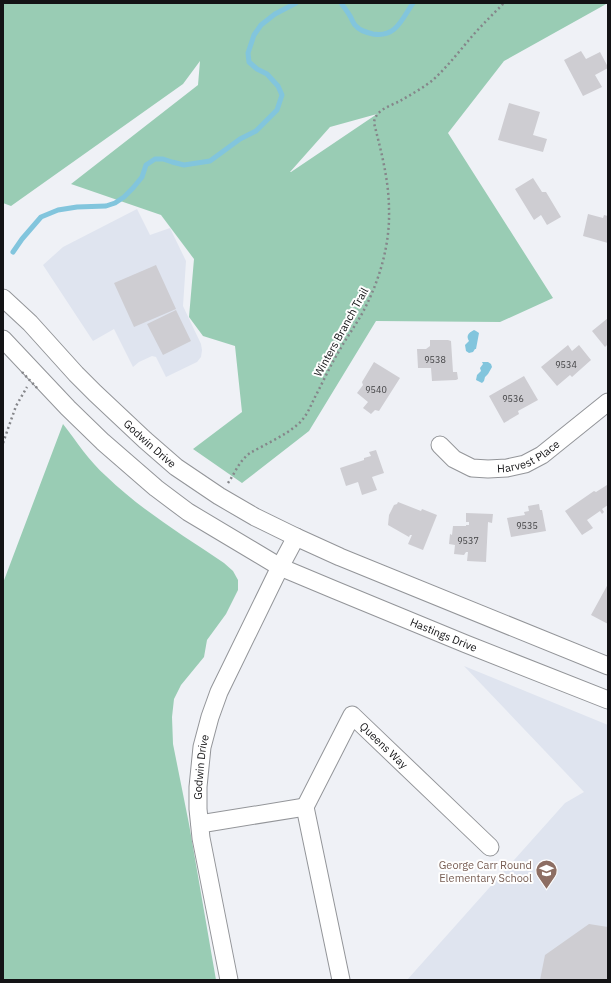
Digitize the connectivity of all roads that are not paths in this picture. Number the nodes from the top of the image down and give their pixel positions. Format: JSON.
{"nodes":[{"id":1,"x":3,"y":298,"type":"edge"},
{"id":2,"x":3,"y":339,"type":"edge"},
{"id":3,"x":608,"y":402,"type":"edge"},
{"id":4,"x":440,"y":444,"type":"dead end"},
{"id":5,"x":296,"y":537,"type":"junction"},
{"id":6,"x":280,"y":567,"type":"junction"},
{"id":7,"x":608,"y":666,"type":"edge"},
{"id":8,"x":608,"y":700,"type":"edge"},
{"id":9,"x":305,"y":807,"type":"junction"},
{"id":10,"x":200,"y":824,"type":"junction"},
{"id":11,"x":490,"y":847,"type":"dead end"},
{"id":12,"x":229,"y":980,"type":"edge"},
{"id":13,"x":340,"y":980,"type":"edge"}],
"edges":[{"from":1,"to":5,"type":"street","name":"Godwin Drive"},
{"from":2,"to":6,"type":"street"},
{"from":3,"to":4,"type":"street","name":"Harvest Place"},
{"from":5,"to":6,"type":"street","name":"Godwin Drive"},
{"from":5,"to":7,"type":"street"},
{"from":6,"to":8,"type":"street","name":"Hastings Drive"},
{"from":6,"to":10,"type":"street","name":"Godwin Drive"},
{"from":9,"to":10,"type":"street"},
{"from":9,"to":11,"type":"street","name":"Queens Way"},
{"from":9,"to":13,"type":"street"},
{"from":10,"to":12,"type":"street","name":"Godwin Drive"}]}
